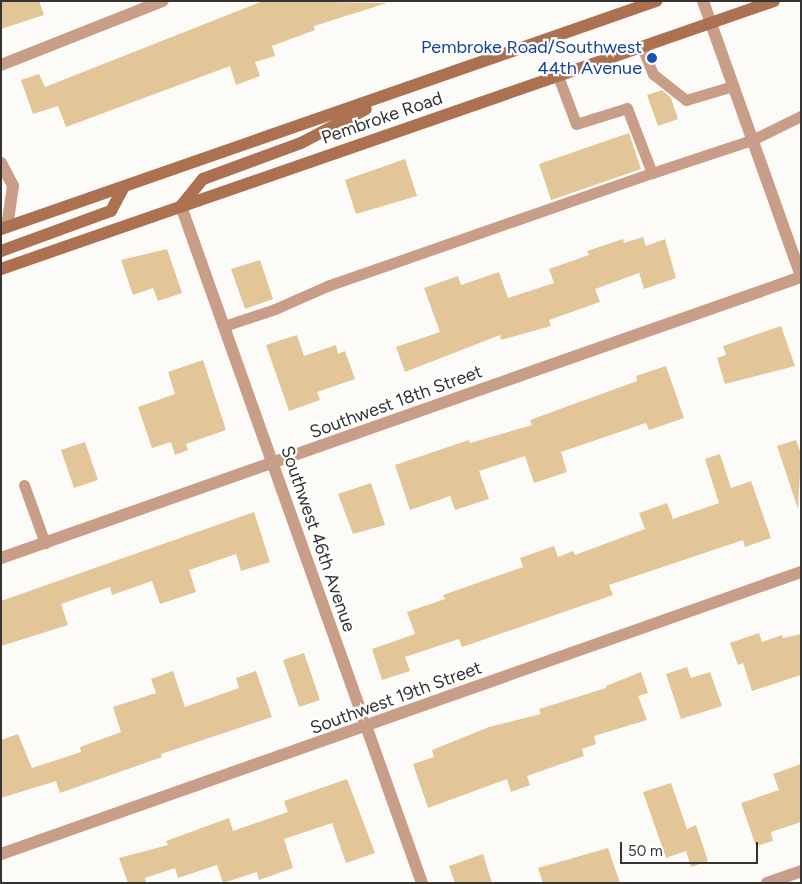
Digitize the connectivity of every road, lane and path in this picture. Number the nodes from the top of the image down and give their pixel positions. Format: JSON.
{"nodes":[{"id":1,"x":163,"y":1,"type":"edge"},
{"id":2,"x":656,"y":1,"type":"edge"},
{"id":3,"x":703,"y":1,"type":"edge"},
{"id":4,"x":774,"y":1,"type":"edge"},
{"id":5,"x":710,"y":23,"type":"junction"},
{"id":6,"x":642,"y":47,"type":"junction"},
{"id":7,"x":1,"y":65,"type":"edge"},
{"id":8,"x":558,"y":76,"type":"junction"},
{"id":9,"x":733,"y":86,"type":"junction"},
{"id":10,"x":411,"y":87,"type":"junction"},
{"id":11,"x":801,"y":116,"type":"edge"},
{"id":12,"x":752,"y":140,"type":"junction"},
{"id":13,"x":4,"y":168,"type":"edge"},
{"id":14,"x":652,"y":173,"type":"junction"},
{"id":15,"x":124,"y":187,"type":"junction"},
{"id":16,"x":181,"y":206,"type":"junction"},
{"id":17,"x":4,"y":228,"type":"edge"},
{"id":18,"x":1,"y":251,"type":"edge"},
{"id":19,"x":1,"y":269,"type":"edge"},
{"id":20,"x":801,"y":277,"type":"edge"},
{"id":21,"x":224,"y":326,"type":"junction"},
{"id":22,"x":273,"y":464,"type":"junction"},
{"id":23,"x":24,"y":485,"type":"dead end"},
{"id":24,"x":45,"y":543,"type":"junction"},
{"id":25,"x":1,"y":558,"type":"edge"},
{"id":26,"x":801,"y":572,"type":"edge"},
{"id":27,"x":366,"y":728,"type":"junction"},
{"id":28,"x":1,"y":854,"type":"edge"},
{"id":29,"x":801,"y":871,"type":"edge"},
{"id":30,"x":422,"y":883,"type":"edge"},
{"id":31,"x":767,"y":883,"type":"edge"}],
"edges":[{"from":1,"to":7,"type":"street"},
{"from":2,"to":10,"type":"main road","name":"Pembroke Road"},
{"from":3,"to":5,"type":"street"},
{"from":4,"to":5,"type":"main road","name":"Pembroke Road"},
{"from":5,"to":6,"type":"main road","name":"Pembroke Road"},
{"from":5,"to":9,"type":"street"},
{"from":6,"to":8,"type":"main road","name":"Pembroke Road"},
{"from":6,"to":9,"type":"lane"},
{"from":8,"to":14,"type":"lane"},
{"from":8,"to":16,"type":"main road","name":"Pembroke Road"},
{"from":9,"to":12,"type":"street"},
{"from":10,"to":15,"type":"main road","name":"Pembroke Road"},
{"from":10,"to":16,"type":"main road"},
{"from":11,"to":12,"type":"lane"},
{"from":12,"to":14,"type":"lane"},
{"from":12,"to":20,"type":"street"},
{"from":13,"to":17,"type":"street"},
{"from":14,"to":21,"type":"lane"},
{"from":15,"to":17,"type":"main road","name":"Pembroke Road"},
{"from":15,"to":18,"type":"main road"},
{"from":16,"to":19,"type":"main road","name":"Pembroke Road"},
{"from":16,"to":21,"type":"street","name":"Southwest 46th Avenue"},
{"from":20,"to":22,"type":"street","name":"Southwest 18th Street"},
{"from":21,"to":22,"type":"street","name":"Southwest 46th Avenue"},
{"from":22,"to":24,"type":"street","name":"Southwest 18th Street"},
{"from":22,"to":27,"type":"street","name":"Southwest 46th Avenue"},
{"from":23,"to":24,"type":"lane"},
{"from":24,"to":25,"type":"street","name":"Southwest 18th Street"},
{"from":26,"to":27,"type":"street","name":"Southwest 19th Street"},
{"from":27,"to":28,"type":"street","name":"Southwest 19th Street"},
{"from":27,"to":30,"type":"street","name":"Southwest 46th Avenue"},
{"from":29,"to":31,"type":"street"}]}
